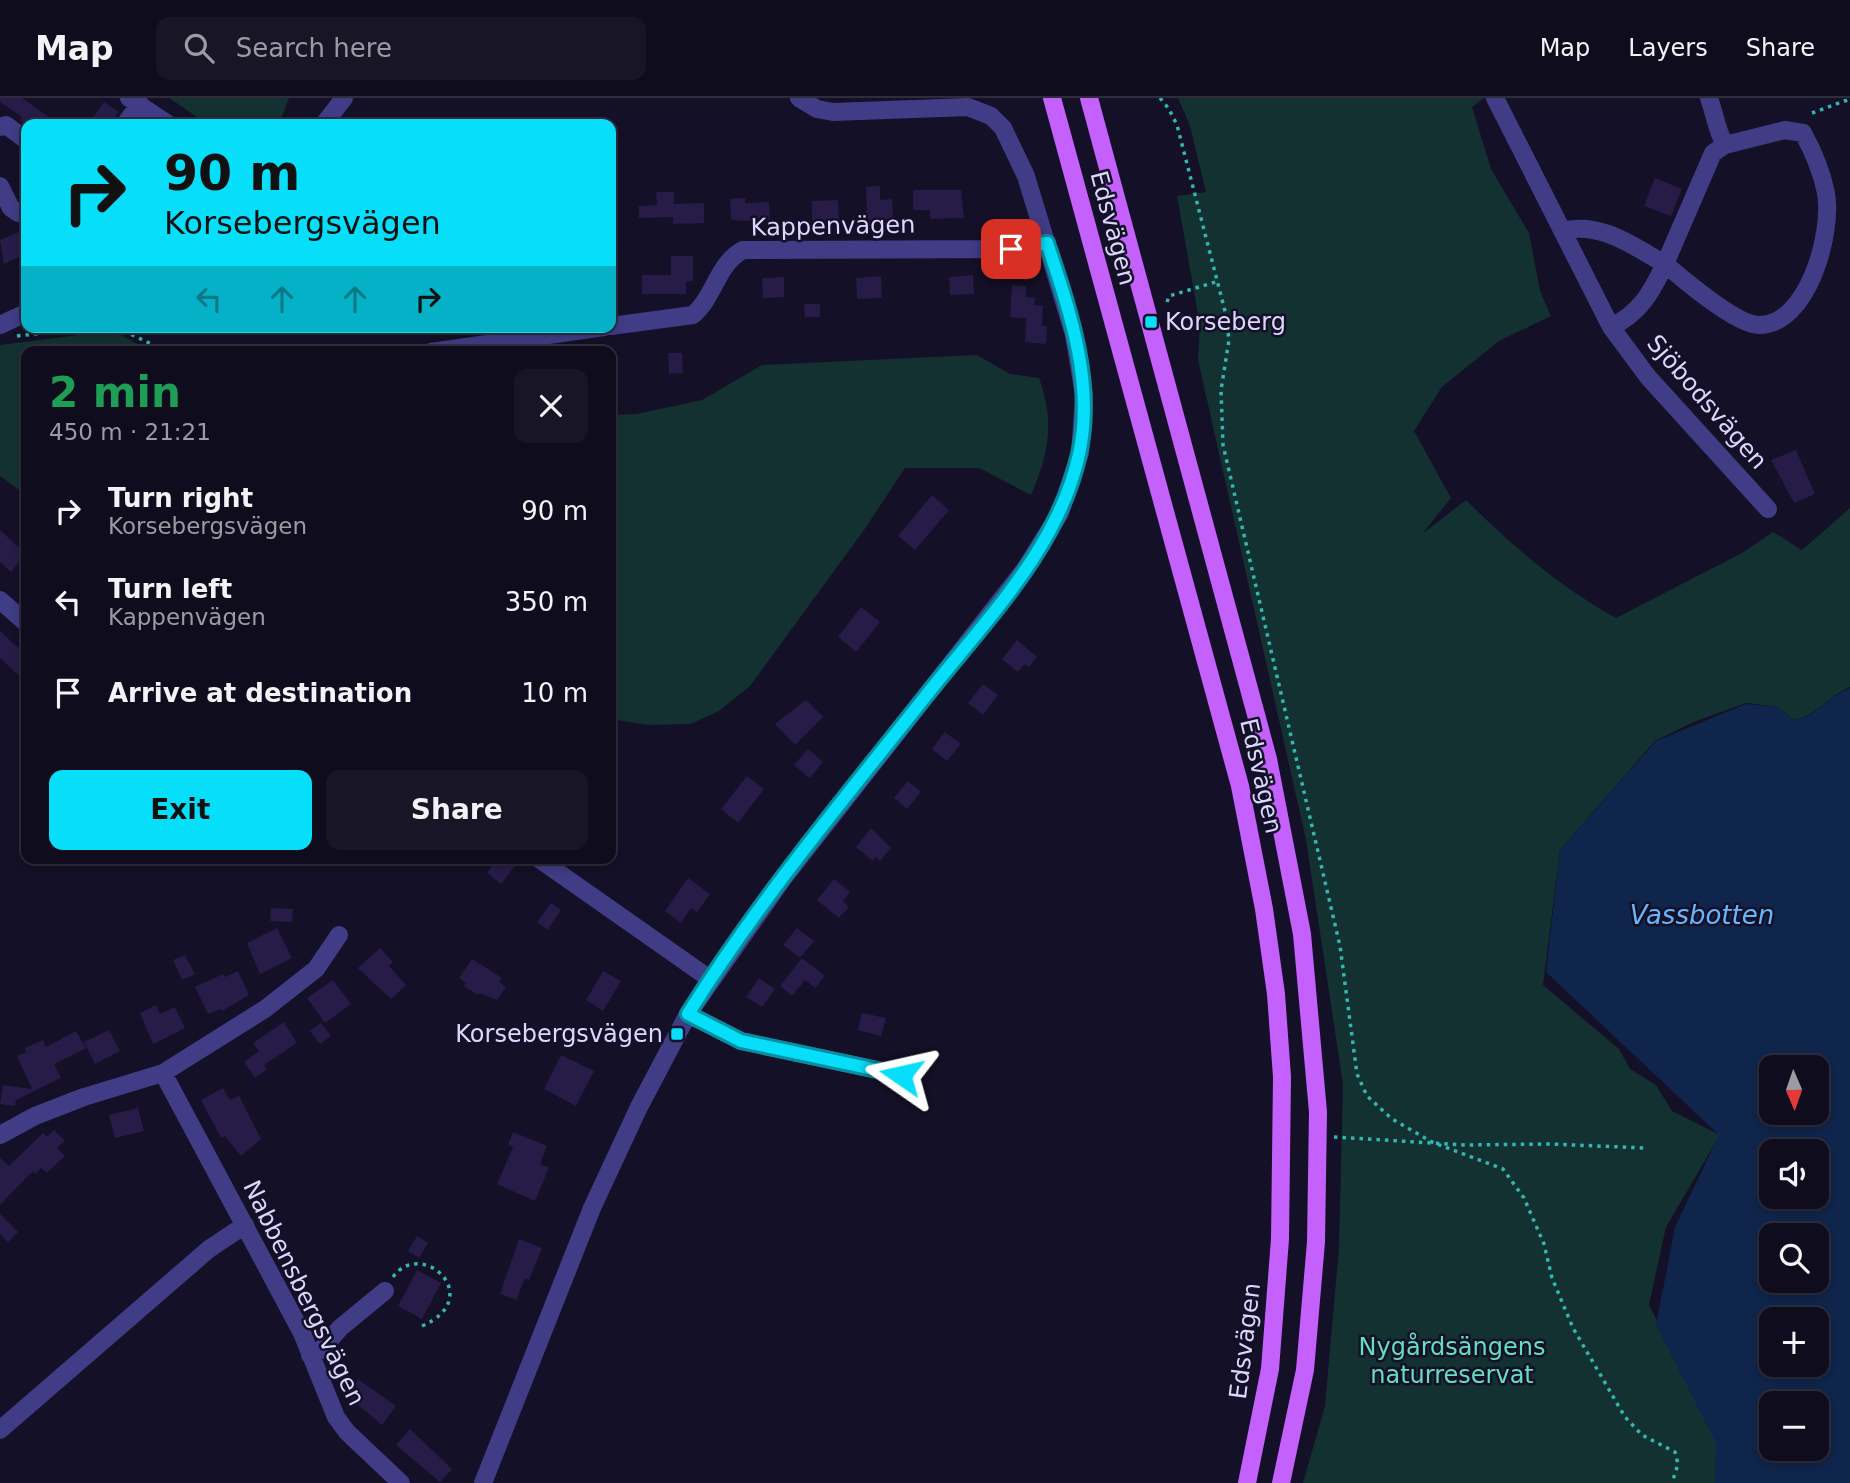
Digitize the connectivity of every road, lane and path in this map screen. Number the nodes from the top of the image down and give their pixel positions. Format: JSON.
{"nodes":[{"id":1,"x":344,"y":98,"type":"edge"},
{"id":2,"x":799,"y":98,"type":"edge"},
{"id":3,"x":1052,"y":98,"type":"edge"},
{"id":4,"x":1090,"y":98,"type":"edge"},
{"id":5,"x":1160,"y":98,"type":"edge"},
{"id":6,"x":1709,"y":98,"type":"edge"},
{"id":7,"x":1497,"y":99,"type":"edge"},
{"id":8,"x":1850,"y":99,"type":"edge"},
{"id":9,"x":134,"y":101,"type":"edge"},
{"id":10,"x":1812,"y":113,"type":"dead end"},
{"id":11,"x":127,"y":119,"type":"edge"},
{"id":12,"x":161,"y":119,"type":"edge"},
{"id":13,"x":328,"y":119,"type":"edge"},
{"id":14,"x":0,"y":127,"type":"edge"},
{"id":15,"x":21,"y":137,"type":"edge"},
{"id":16,"x":1725,"y":145,"type":"junction"},
{"id":17,"x":0,"y":186,"type":"edge"},
{"id":18,"x":21,"y":212,"type":"edge"},
{"id":19,"x":1562,"y":231,"type":"junction"},
{"id":20,"x":1047,"y":243,"type":"junction"},
{"id":21,"x":1665,"y":264,"type":"junction"},
{"id":22,"x":1219,"y":281,"type":"junction"},
{"id":23,"x":1167,"y":302,"type":"dead end"},
{"id":24,"x":21,"y":315,"type":"edge"},
{"id":25,"x":0,"y":325,"type":"edge"},
{"id":26,"x":616,"y":325,"type":"edge"},
{"id":27,"x":1611,"y":327,"type":"junction"},
{"id":28,"x":55,"y":333,"type":"edge"},
{"id":29,"x":128,"y":333,"type":"edge"},
{"id":30,"x":562,"y":333,"type":"edge"},
{"id":31,"x":156,"y":346,"type":"edge"},
{"id":32,"x":473,"y":346,"type":"edge"},
{"id":33,"x":1768,"y":509,"type":"dead end"},
{"id":34,"x":0,"y":600,"type":"edge"},
{"id":35,"x":21,"y":619,"type":"edge"},
{"id":36,"x":546,"y":864,"type":"edge"},
{"id":37,"x":339,"y":934,"type":"dead end"},
{"id":38,"x":710,"y":979,"type":"junction"},
{"id":39,"x":688,"y":1014,"type":"junction"},
{"id":40,"x":163,"y":1073,"type":"junction"},
{"id":41,"x":901,"y":1075,"type":"dead end"},
{"id":42,"x":0,"y":1135,"type":"edge"},
{"id":43,"x":1317,"y":1137,"type":"junction"},
{"id":44,"x":1432,"y":1142,"type":"junction"},
{"id":45,"x":1644,"y":1148,"type":"dead end"},
{"id":46,"x":244,"y":1225,"type":"junction"},
{"id":47,"x":385,"y":1291,"type":"joint"},
{"id":48,"x":422,"y":1326,"type":"dead end"},
{"id":49,"x":310,"y":1355,"type":"junction"},
{"id":50,"x":0,"y":1430,"type":"edge"},
{"id":51,"x":401,"y":1483,"type":"edge"},
{"id":52,"x":483,"y":1483,"type":"edge"},
{"id":53,"x":1247,"y":1483,"type":"edge"},
{"id":54,"x":1281,"y":1483,"type":"edge"},
{"id":55,"x":1672,"y":1483,"type":"edge"}],
"edges":[{"from":1,"to":13,"type":"street"},
{"from":2,"to":20,"type":"street"},
{"from":3,"to":53,"type":"main road","name":"Edsvägen"},
{"from":4,"to":43,"type":"main road","name":"Edsvägen"},
{"from":5,"to":22,"type":"path"},
{"from":6,"to":16,"type":"street"},
{"from":7,"to":19,"type":"street","name":"Sjöbodsvägen"},
{"from":8,"to":10,"type":"path"},
{"from":9,"to":11,"type":"street"},
{"from":9,"to":12,"type":"street"},
{"from":14,"to":15,"type":"street"},
{"from":16,"to":21,"type":"street","name":"Sjöbodsvägen"},
{"from":16,"to":21,"type":"street"},
{"from":17,"to":18,"type":"street"},
{"from":19,"to":21,"type":"street"},
{"from":19,"to":27,"type":"street","name":"Sjöbodsvägen"},
{"from":20,"to":26,"type":"street","name":"Kappenvägen"},
{"from":20,"to":38,"type":"street"},
{"from":21,"to":27,"type":"street","name":"Sjöbodsvägen"},
{"from":22,"to":23,"type":"path"},
{"from":22,"to":44,"type":"path"},
{"from":24,"to":25,"type":"street"},
{"from":25,"to":28,"type":"path"},
{"from":27,"to":33,"type":"street","name":"Sjöbodsvägen"},
{"from":29,"to":31,"type":"path"},
{"from":30,"to":32,"type":"street"},
{"from":34,"to":35,"type":"street"},
{"from":36,"to":38,"type":"street"},
{"from":37,"to":40,"type":"street"},
{"from":38,"to":39,"type":"street"},
{"from":39,"to":41,"type":"street"},
{"from":39,"to":52,"type":"street"},
{"from":40,"to":42,"type":"street"},
{"from":40,"to":46,"type":"street","name":"Nabbensbergsvägen"},
{"from":43,"to":44,"type":"path"},
{"from":43,"to":54,"type":"main road","name":"Edsvägen"},
{"from":44,"to":45,"type":"path"},
{"from":44,"to":55,"type":"path"},
{"from":46,"to":49,"type":"street","name":"Nabbensbergsvägen"},
{"from":46,"to":50,"type":"street"},
{"from":47,"to":48,"type":"path"},
{"from":47,"to":49,"type":"street"},
{"from":49,"to":51,"type":"street","name":"Nabbensbergsvägen"}]}
